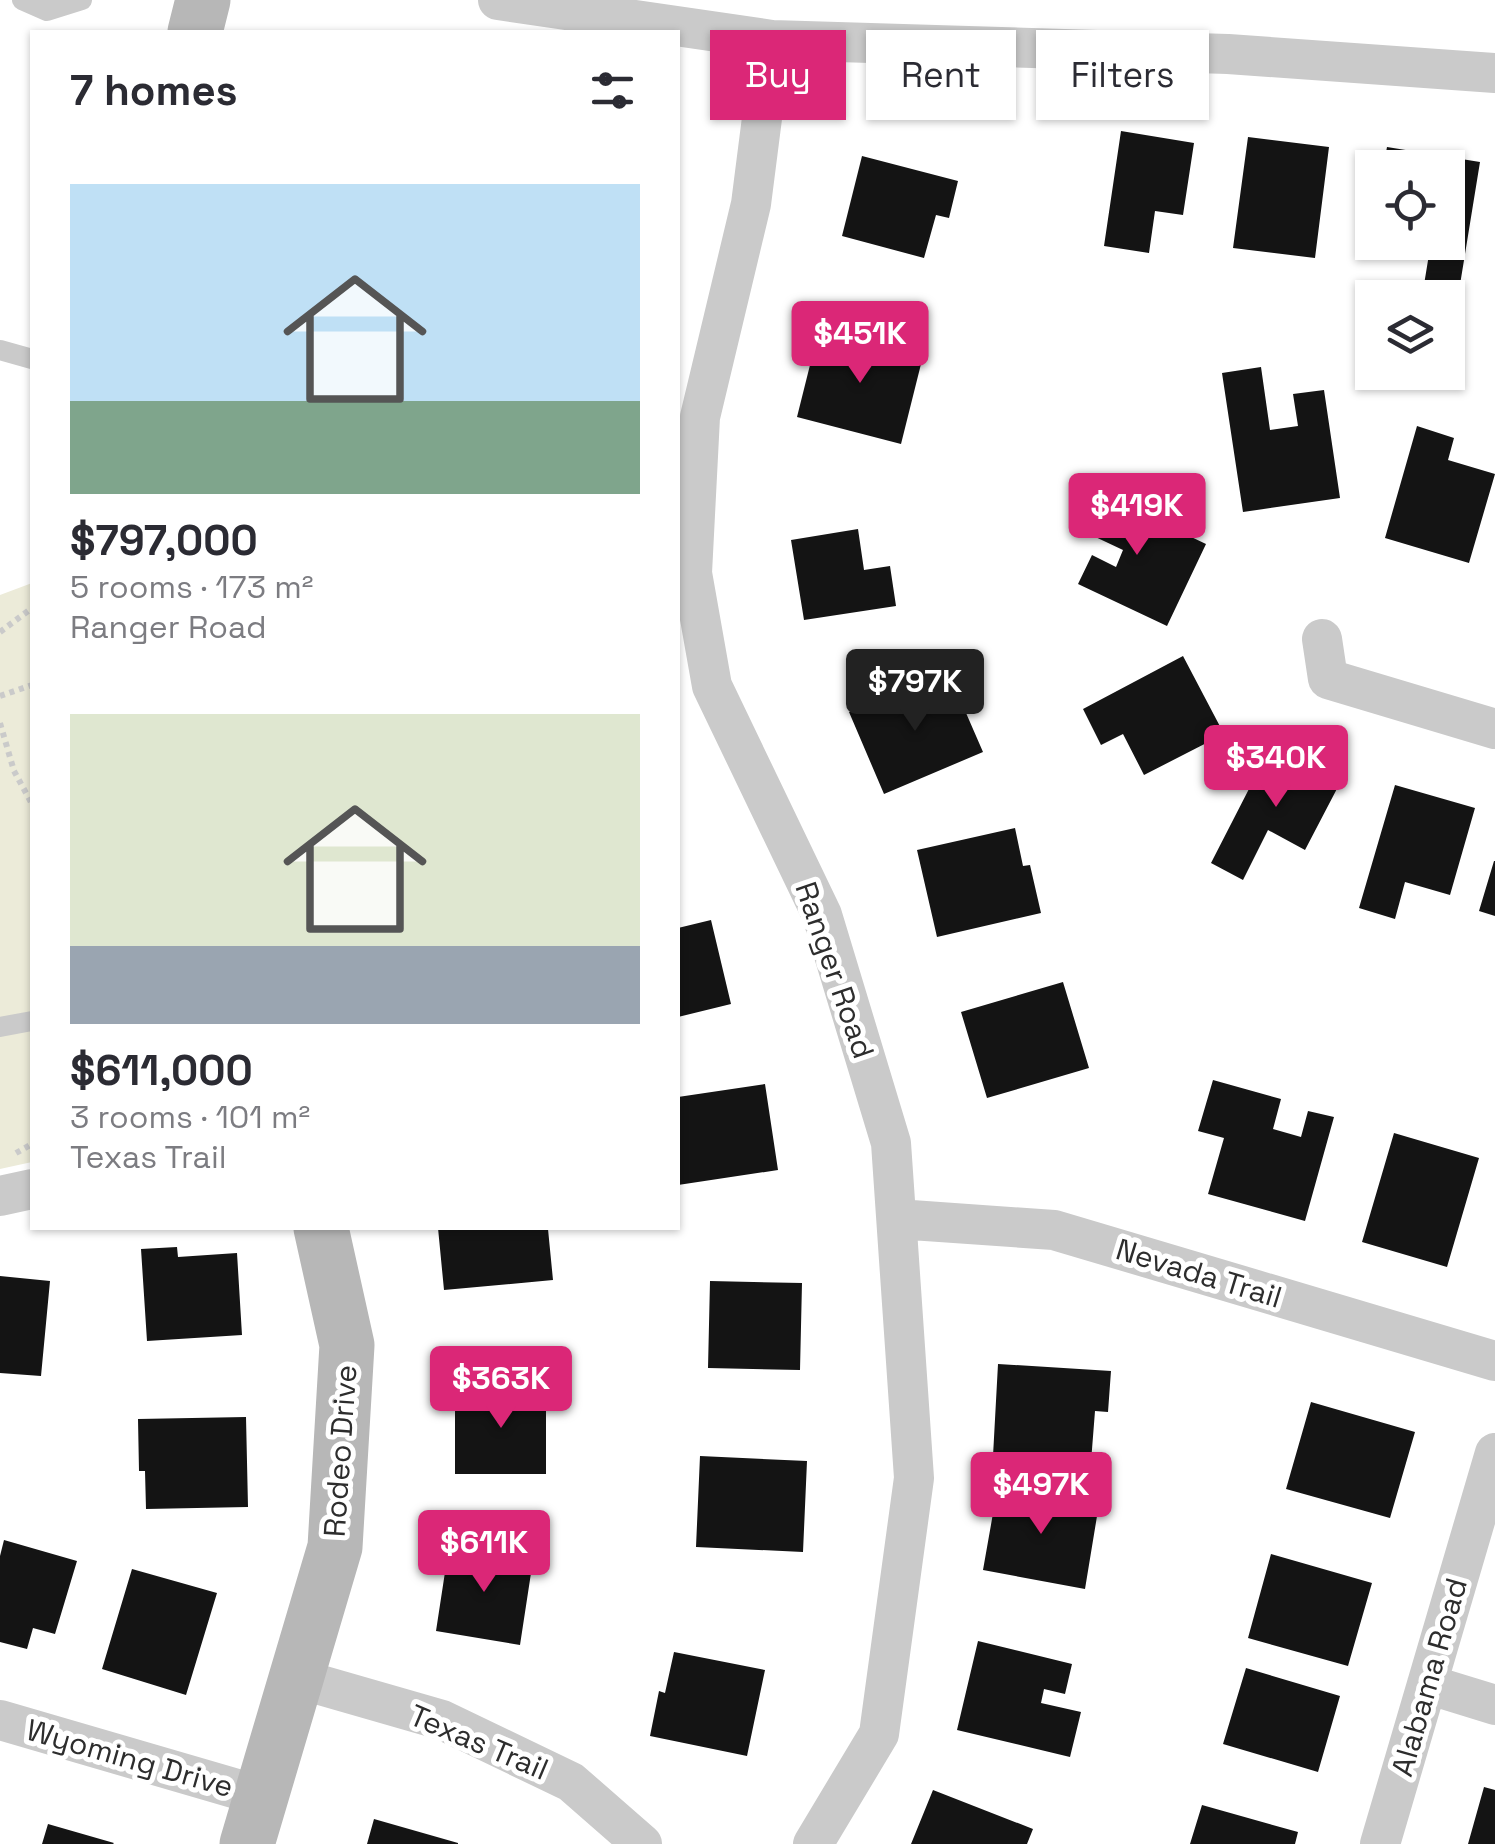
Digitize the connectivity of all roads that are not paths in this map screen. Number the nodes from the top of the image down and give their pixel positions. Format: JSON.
{"nodes":[{"id":1,"x":22,"y":0,"type":"edge"},
{"id":2,"x":82,"y":0,"type":"edge"},
{"id":3,"x":203,"y":0,"type":"edge"},
{"id":4,"x":498,"y":0,"type":"edge"},
{"id":5,"x":196,"y":30,"type":"edge"},
{"id":6,"x":710,"y":31,"type":"edge"},
{"id":7,"x":846,"y":42,"type":"edge"},
{"id":8,"x":1495,"y":73,"type":"edge"},
{"id":9,"x":762,"y":120,"type":"edge"},
{"id":10,"x":0,"y":350,"type":"edge"},
{"id":11,"x":30,"y":358,"type":"edge"},
{"id":12,"x":1322,"y":639,"type":"dead end"},
{"id":13,"x":1495,"y":729,"type":"edge"},
{"id":14,"x":30,"y":1021,"type":"edge"},
{"id":15,"x":0,"y":1026,"type":"edge"},
{"id":16,"x":30,"y":1189,"type":"edge"},
{"id":17,"x":0,"y":1196,"type":"edge"},
{"id":18,"x":897,"y":1219,"type":"junction"},
{"id":19,"x":321,"y":1230,"type":"edge"},
{"id":20,"x":1495,"y":1361,"type":"edge"},
{"id":21,"x":1495,"y":1452,"type":"edge"},
{"id":22,"x":296,"y":1678,"type":"junction"},
{"id":23,"x":1427,"y":1684,"type":"junction"},
{"id":24,"x":1495,"y":1704,"type":"edge"},
{"id":25,"x":0,"y":1720,"type":"edge"},
{"id":26,"x":254,"y":1820,"type":"edge"},
{"id":27,"x":642,"y":1844,"type":"edge"},
{"id":28,"x":813,"y":1844,"type":"edge"},
{"id":29,"x":1380,"y":1844,"type":"edge"}],
"edges":[{"from":1,"to":2,"type":"lane"},
{"from":3,"to":5,"type":"street"},
{"from":4,"to":6,"type":"street"},
{"from":7,"to":8,"type":"street"},
{"from":9,"to":18,"type":"street","name":"Ranger Road"},
{"from":10,"to":11,"type":"lane"},
{"from":12,"to":13,"type":"street"},
{"from":14,"to":15,"type":"lane"},
{"from":16,"to":17,"type":"street"},
{"from":18,"to":20,"type":"street","name":"Nevada Trail"},
{"from":18,"to":28,"type":"street","name":"Ranger Road"},
{"from":19,"to":22,"type":"street","name":"Rodeo Drive"},
{"from":21,"to":23,"type":"street","name":"Alabama Road"},
{"from":22,"to":26,"type":"street","name":"Rodeo Drive"},
{"from":22,"to":27,"type":"street","name":"Texas Trail"},
{"from":23,"to":24,"type":"street"},
{"from":23,"to":29,"type":"street","name":"Alabama Road"},
{"from":25,"to":26,"type":"street","name":"Wyoming Drive"}]}
